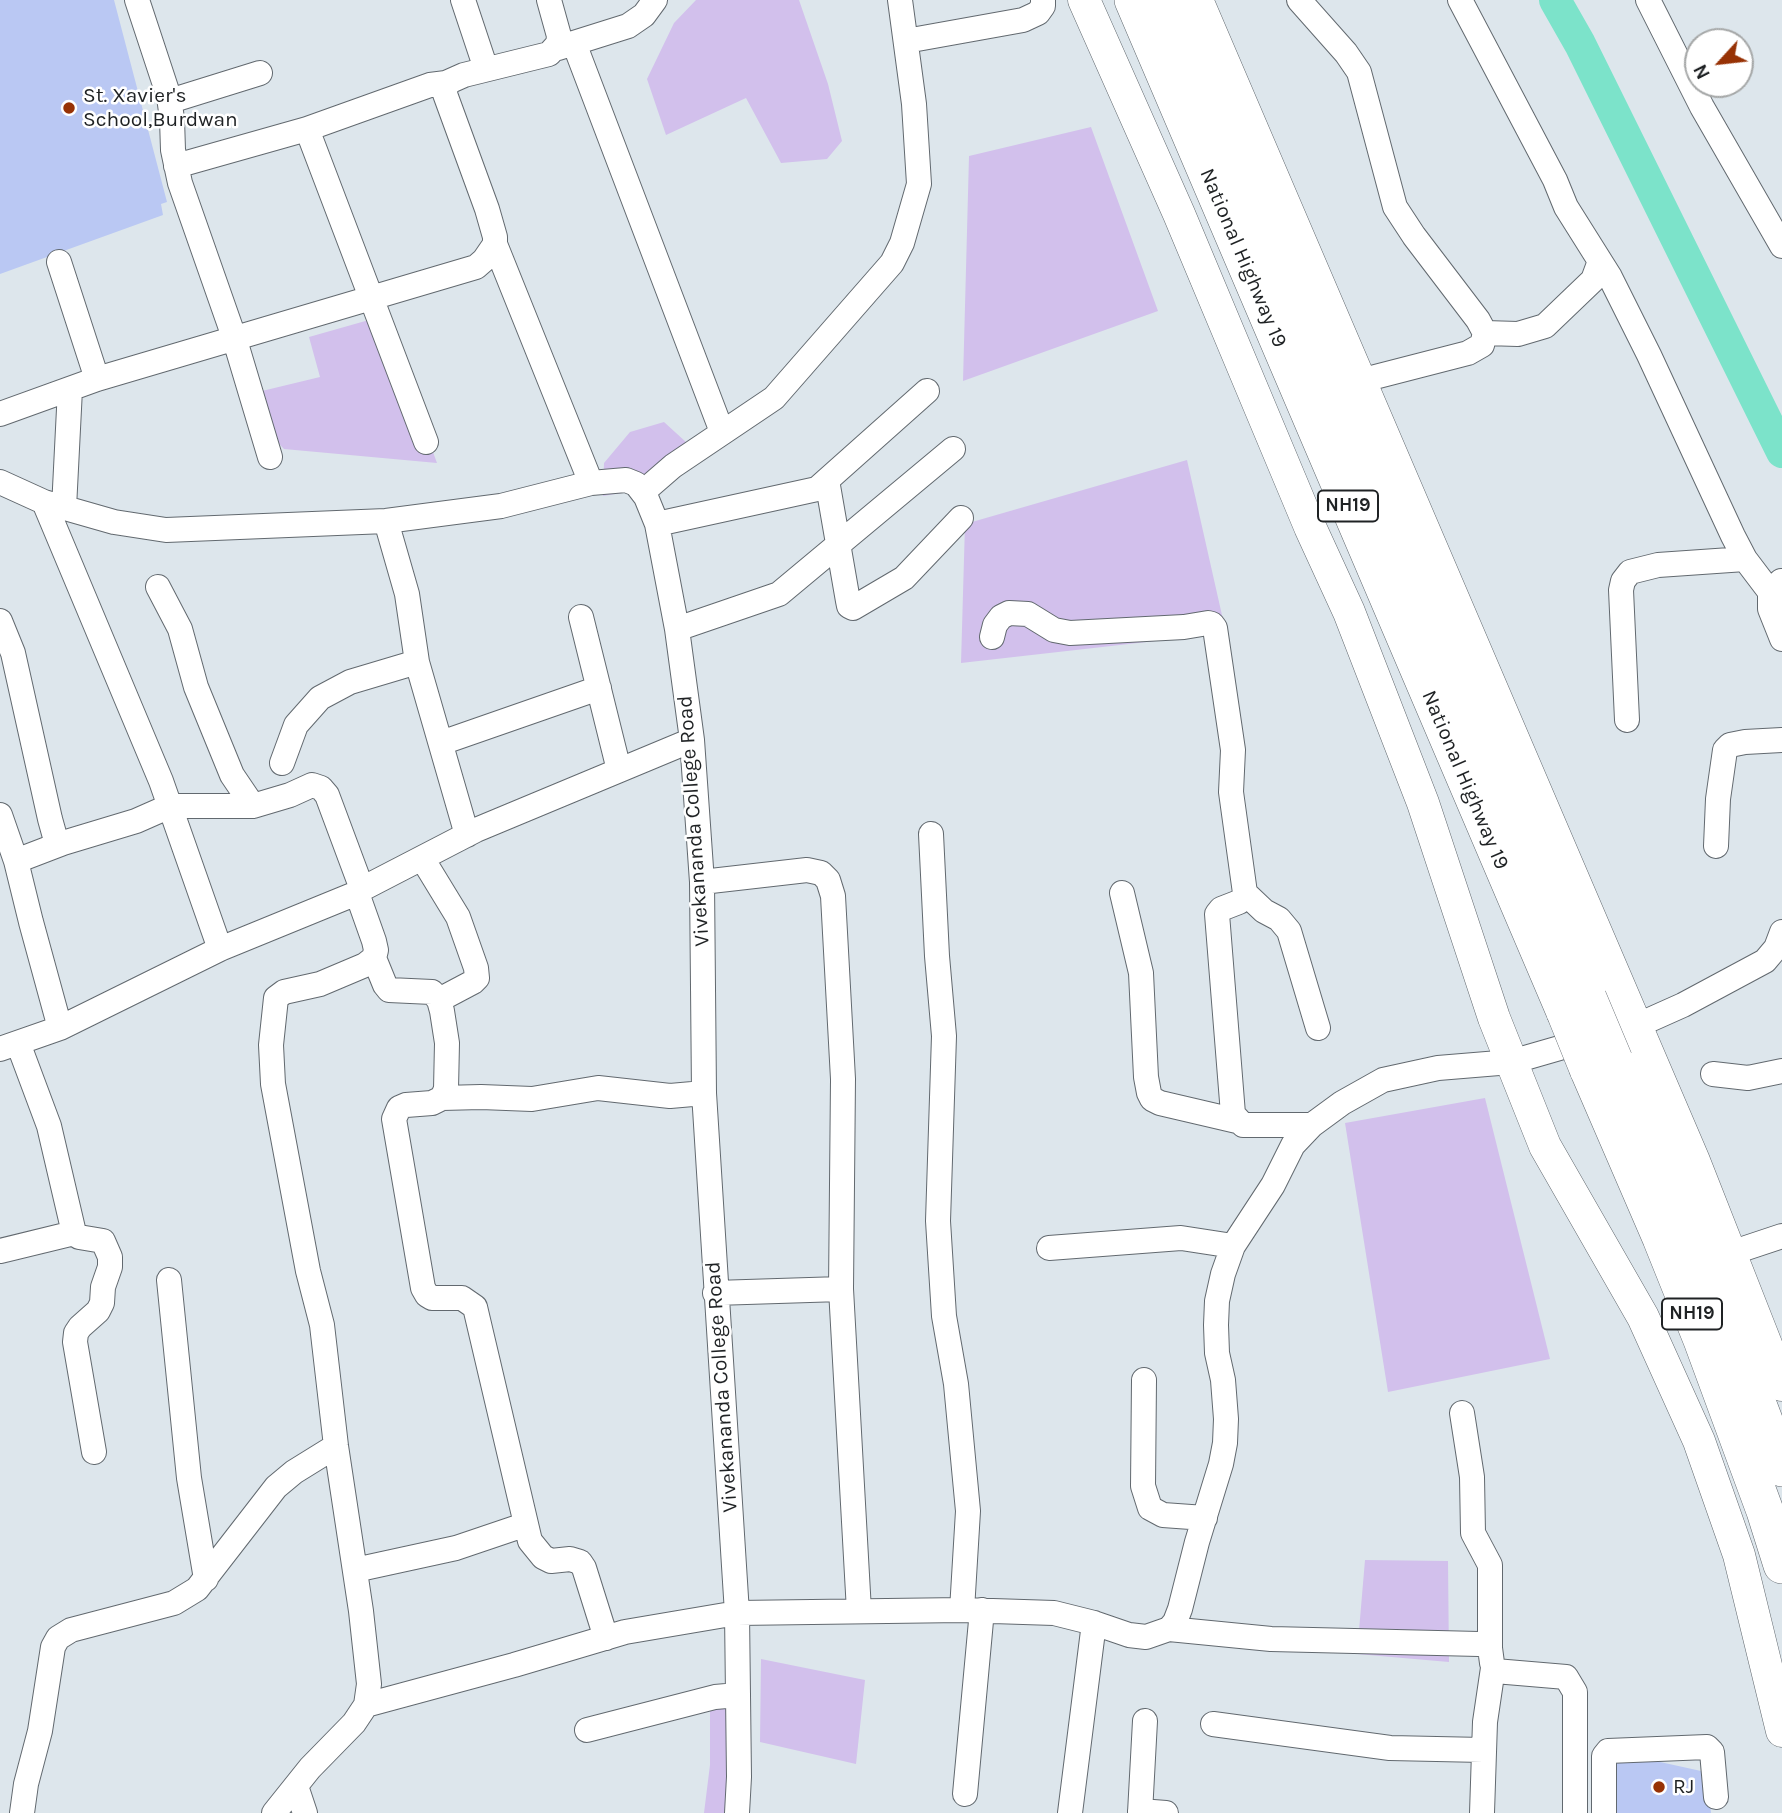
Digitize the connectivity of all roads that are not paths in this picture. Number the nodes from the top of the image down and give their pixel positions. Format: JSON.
{"nodes":[{"id":1,"x":136,"y":0,"type":"edge"},
{"id":2,"x":463,"y":0,"type":"edge"},
{"id":3,"x":549,"y":0,"type":"edge"},
{"id":4,"x":655,"y":0,"type":"edge"},
{"id":5,"x":900,"y":0,"type":"edge"},
{"id":6,"x":1043,"y":0,"type":"edge"},
{"id":7,"x":1084,"y":0,"type":"edge"},
{"id":8,"x":1133,"y":0,"type":"edge"},
{"id":9,"x":1165,"y":0,"type":"edge"},
{"id":10,"x":1197,"y":0,"type":"edge"},
{"id":11,"x":1298,"y":0,"type":"edge"},
{"id":12,"x":1461,"y":0,"type":"edge"},
{"id":13,"x":1648,"y":0,"type":"edge"},
{"id":14,"x":906,"y":41,"type":"junction"},
{"id":15,"x":564,"y":46,"type":"junction"},
{"id":16,"x":486,"y":69,"type":"junction"},
{"id":17,"x":260,"y":73,"type":"dead end"},
{"id":18,"x":446,"y":83,"type":"junction"},
{"id":19,"x":170,"y":101,"type":"junction"},
{"id":20,"x":307,"y":129,"type":"junction"},
{"id":21,"x":176,"y":166,"type":"junction"},
{"id":22,"x":495,"y":244,"type":"junction"},
{"id":23,"x":1782,"y":246,"type":"edge"},
{"id":24,"x":1600,"y":261,"type":"junction"},
{"id":25,"x":59,"y":262,"type":"dead end"},
{"id":26,"x":371,"y":298,"type":"junction"},
{"id":27,"x":1485,"y":333,"type":"junction"},
{"id":28,"x":234,"y":337,"type":"junction"},
{"id":29,"x":1371,"y":378,"type":"dead end"},
{"id":30,"x":97,"y":379,"type":"junction"},
{"id":31,"x":70,"y":389,"type":"junction"},
{"id":32,"x":928,"y":391,"type":"dead end"},
{"id":33,"x":0,"y":414,"type":"edge"},
{"id":34,"x":722,"y":432,"type":"junction"},
{"id":35,"x":426,"y":442,"type":"dead end"},
{"id":36,"x":953,"y":449,"type":"dead end"},
{"id":37,"x":270,"y":457,"type":"dead end"},
{"id":38,"x":827,"y":480,"type":"junction"},
{"id":39,"x":591,"y":483,"type":"junction"},
{"id":40,"x":4,"y":490,"type":"edge"},
{"id":41,"x":643,"y":492,"type":"junction"},
{"id":42,"x":54,"y":505,"type":"junction"},
{"id":43,"x":961,"y":518,"type":"dead end"},
{"id":44,"x":386,"y":521,"type":"junction"},
{"id":45,"x":657,"y":524,"type":"junction"},
{"id":46,"x":837,"y":546,"type":"junction"},
{"id":47,"x":1745,"y":559,"type":"junction"},
{"id":48,"x":1777,"y":585,"type":"edge"},
{"id":49,"x":158,"y":587,"type":"dead end"},
{"id":50,"x":581,"y":617,"type":"dead end"},
{"id":51,"x":0,"y":621,"type":"edge"},
{"id":52,"x":677,"y":629,"type":"junction"},
{"id":53,"x":992,"y":637,"type":"dead end"},
{"id":54,"x":1782,"y":639,"type":"edge"},
{"id":55,"x":417,"y":662,"type":"junction"},
{"id":56,"x":599,"y":688,"type":"junction"},
{"id":57,"x":1627,"y":720,"type":"dead end"},
{"id":58,"x":692,"y":740,"type":"junction"},
{"id":59,"x":1782,"y":740,"type":"edge"},
{"id":60,"x":441,"y":743,"type":"junction"},
{"id":61,"x":282,"y":763,"type":"dead end"},
{"id":62,"x":620,"y":770,"type":"junction"},
{"id":63,"x":170,"y":806,"type":"junction"},
{"id":64,"x":253,"y":806,"type":"junction"},
{"id":65,"x":0,"y":815,"type":"edge"},
{"id":66,"x":932,"y":834,"type":"dead end"},
{"id":67,"x":467,"y":835,"type":"junction"},
{"id":68,"x":63,"y":843,"type":"junction"},
{"id":69,"x":1716,"y":846,"type":"dead end"},
{"id":70,"x":422,"y":858,"type":"junction"},
{"id":71,"x":16,"y":861,"type":"junction"},
{"id":72,"x":702,"y":882,"type":"junction"},
{"id":73,"x":360,"y":891,"type":"junction"},
{"id":74,"x":1122,"y":893,"type":"dead end"},
{"id":75,"x":1245,"y":893,"type":"junction"},
{"id":76,"x":1782,"y":932,"type":"edge"},
{"id":77,"x":220,"y":949,"type":"junction"},
{"id":78,"x":374,"y":958,"type":"junction"},
{"id":79,"x":439,"y":1000,"type":"junction"},
{"id":80,"x":1577,"y":1005,"type":"junction"},
{"id":81,"x":1636,"y":1026,"type":"junction"},
{"id":82,"x":60,"y":1028,"type":"junction"},
{"id":83,"x":1318,"y":1028,"type":"dead end"},
{"id":84,"x":9,"y":1046,"type":"edge"},
{"id":85,"x":1511,"y":1062,"type":"junction"},
{"id":86,"x":1601,"y":1064,"type":"junction"},
{"id":87,"x":1782,"y":1071,"type":"edge"},
{"id":88,"x":1713,"y":1074,"type":"dead end"},
{"id":89,"x":704,"y":1093,"type":"junction"},
{"id":90,"x":442,"y":1098,"type":"junction"},
{"id":91,"x":1237,"y":1121,"type":"junction"},
{"id":92,"x":1312,"y":1125,"type":"junction"},
{"id":93,"x":74,"y":1233,"type":"junction"},
{"id":94,"x":1782,"y":1236,"type":"edge"},
{"id":95,"x":1233,"y":1246,"type":"junction"},
{"id":96,"x":1049,"y":1248,"type":"dead end"},
{"id":97,"x":0,"y":1251,"type":"edge"},
{"id":98,"x":1731,"y":1253,"type":"junction"},
{"id":99,"x":169,"y":1280,"type":"dead end"},
{"id":100,"x":841,"y":1289,"type":"junction"},
{"id":101,"x":715,"y":1293,"type":"junction"},
{"id":102,"x":1144,"y":1380,"type":"dead end"},
{"id":103,"x":1782,"y":1385,"type":"edge"},
{"id":104,"x":1462,"y":1413,"type":"dead end"},
{"id":105,"x":336,"y":1446,"type":"junction"},
{"id":106,"x":94,"y":1452,"type":"dead end"},
{"id":107,"x":1782,"y":1468,"type":"edge"},
{"id":108,"x":1205,"y":1518,"type":"junction"},
{"id":109,"x":524,"y":1525,"type":"junction"},
{"id":110,"x":1782,"y":1565,"type":"edge"},
{"id":111,"x":355,"y":1570,"type":"junction"},
{"id":112,"x":206,"y":1578,"type":"junction"},
{"id":113,"x":972,"y":1610,"type":"junction"},
{"id":114,"x":859,"y":1611,"type":"junction"},
{"id":115,"x":737,"y":1613,"type":"junction"},
{"id":116,"x":1094,"y":1623,"type":"junction"},
{"id":117,"x":1169,"y":1629,"type":"junction"},
{"id":118,"x":606,"y":1638,"type":"junction"},
{"id":119,"x":1492,"y":1658,"type":"junction"},
{"id":120,"x":738,"y":1695,"type":"junction"},
{"id":121,"x":366,"y":1705,"type":"junction"},
{"id":122,"x":1145,"y":1721,"type":"dead end"},
{"id":123,"x":1213,"y":1724,"type":"dead end"},
{"id":124,"x":587,"y":1730,"type":"dead end"},
{"id":125,"x":1782,"y":1731,"type":"edge"},
{"id":126,"x":1483,"y":1750,"type":"junction"},
{"id":127,"x":296,"y":1786,"type":"junction"},
{"id":128,"x":965,"y":1794,"type":"dead end"},
{"id":129,"x":1716,"y":1797,"type":"dead end"},
{"id":130,"x":1140,"y":1812,"type":"edge"},
{"id":131,"x":22,"y":1813,"type":"edge"},
{"id":132,"x":274,"y":1813,"type":"edge"},
{"id":133,"x":305,"y":1813,"type":"edge"},
{"id":134,"x":737,"y":1813,"type":"edge"},
{"id":135,"x":1070,"y":1813,"type":"edge"},
{"id":136,"x":1166,"y":1813,"type":"edge"},
{"id":137,"x":1482,"y":1813,"type":"edge"},
{"id":138,"x":1575,"y":1813,"type":"edge"},
{"id":139,"x":1604,"y":1813,"type":"edge"}],
"edges":[{"from":1,"to":19,"type":"street"},
{"from":2,"to":16,"type":"street"},
{"from":3,"to":15,"type":"street"},
{"from":4,"to":15,"type":"street"},
{"from":5,"to":14,"type":"street"},
{"from":6,"to":14,"type":"street"},
{"from":7,"to":85,"type":"main road"},
{"from":8,"to":80,"type":"highway","name":"National Highway 19","number":"NH19"},
{"from":9,"to":80,"type":"highway","number":"NH19"},
{"from":10,"to":81,"type":"main road"},
{"from":11,"to":27,"type":"street"},
{"from":12,"to":24,"type":"street"},
{"from":13,"to":23,"type":"street"},
{"from":14,"to":34,"type":"street"},
{"from":15,"to":16,"type":"street"},
{"from":15,"to":34,"type":"street"},
{"from":16,"to":18,"type":"street"},
{"from":17,"to":19,"type":"street"},
{"from":18,"to":20,"type":"street"},
{"from":18,"to":22,"type":"street"},
{"from":19,"to":21,"type":"street"},
{"from":20,"to":21,"type":"street"},
{"from":20,"to":26,"type":"street"},
{"from":21,"to":28,"type":"street"},
{"from":22,"to":26,"type":"street"},
{"from":22,"to":39,"type":"street"},
{"from":24,"to":27,"type":"street"},
{"from":24,"to":47,"type":"street"},
{"from":25,"to":30,"type":"street"},
{"from":26,"to":28,"type":"street"},
{"from":26,"to":35,"type":"street"},
{"from":27,"to":29,"type":"street"},
{"from":28,"to":30,"type":"street"},
{"from":28,"to":37,"type":"street"},
{"from":30,"to":31,"type":"street"},
{"from":31,"to":33,"type":"street"},
{"from":31,"to":42,"type":"street"},
{"from":32,"to":38,"type":"street"},
{"from":34,"to":41,"type":"street"},
{"from":36,"to":46,"type":"street"},
{"from":38,"to":45,"type":"street"},
{"from":38,"to":46,"type":"street"},
{"from":39,"to":41,"type":"street"},
{"from":39,"to":44,"type":"street"},
{"from":40,"to":42,"type":"street"},
{"from":41,"to":45,"type":"street","name":"Vivekananda College Road"},
{"from":42,"to":44,"type":"street"},
{"from":42,"to":63,"type":"street"},
{"from":43,"to":46,"type":"street"},
{"from":44,"to":55,"type":"street"},
{"from":45,"to":52,"type":"street","name":"Vivekananda College Road"},
{"from":46,"to":52,"type":"street"},
{"from":47,"to":48,"type":"street"},
{"from":47,"to":57,"type":"street"},
{"from":48,"to":54,"type":"street"},
{"from":49,"to":64,"type":"street"},
{"from":50,"to":56,"type":"street"},
{"from":51,"to":68,"type":"street"},
{"from":52,"to":58,"type":"street","name":"Vivekananda College Road"},
{"from":53,"to":75,"type":"street"},
{"from":55,"to":60,"type":"street"},
{"from":55,"to":61,"type":"street"},
{"from":56,"to":60,"type":"street"},
{"from":56,"to":62,"type":"street"},
{"from":58,"to":62,"type":"street"},
{"from":58,"to":72,"type":"street","name":"Vivekananda College Road"},
{"from":59,"to":69,"type":"street"},
{"from":60,"to":67,"type":"street"},
{"from":62,"to":67,"type":"street"},
{"from":63,"to":64,"type":"street"},
{"from":63,"to":68,"type":"street"},
{"from":63,"to":77,"type":"street"},
{"from":64,"to":73,"type":"street"},
{"from":65,"to":71,"type":"street"},
{"from":66,"to":113,"type":"street"},
{"from":67,"to":70,"type":"street"},
{"from":68,"to":71,"type":"street"},
{"from":70,"to":73,"type":"street"},
{"from":70,"to":79,"type":"street"},
{"from":71,"to":82,"type":"street"},
{"from":72,"to":89,"type":"street","name":"Vivekananda College Road"},
{"from":72,"to":100,"type":"street"},
{"from":73,"to":77,"type":"street"},
{"from":73,"to":78,"type":"street"},
{"from":74,"to":91,"type":"street"},
{"from":75,"to":83,"type":"street"},
{"from":75,"to":91,"type":"street"},
{"from":76,"to":81,"type":"street"},
{"from":77,"to":82,"type":"street"},
{"from":78,"to":79,"type":"street"},
{"from":78,"to":105,"type":"street"},
{"from":79,"to":90,"type":"street"},
{"from":80,"to":86,"type":"highway","number":"NH19","bridge":true},
{"from":81,"to":85,"type":"street"},
{"from":81,"to":98,"type":"main road"},
{"from":82,"to":84,"type":"street"},
{"from":84,"to":93,"type":"street"},
{"from":85,"to":92,"type":"street"},
{"from":85,"to":125,"type":"main road"},
{"from":86,"to":107,"type":"highway","number":"NH19"},
{"from":86,"to":110,"type":"highway","number":"NH19"},
{"from":87,"to":88,"type":"street"},
{"from":89,"to":90,"type":"street"},
{"from":89,"to":101,"type":"street","name":"Vivekananda College Road"},
{"from":90,"to":109,"type":"street"},
{"from":91,"to":92,"type":"street"},
{"from":92,"to":95,"type":"street"},
{"from":93,"to":97,"type":"street"},
{"from":93,"to":106,"type":"street"},
{"from":94,"to":98,"type":"street"},
{"from":95,"to":96,"type":"street"},
{"from":95,"to":108,"type":"street"},
{"from":98,"to":103,"type":"main road"},
{"from":99,"to":112,"type":"street"},
{"from":100,"to":101,"type":"street"},
{"from":100,"to":114,"type":"street"},
{"from":101,"to":115,"type":"street","name":"Vivekananda College Road"},
{"from":102,"to":108,"type":"street"},
{"from":104,"to":119,"type":"street"},
{"from":105,"to":111,"type":"street"},
{"from":105,"to":112,"type":"street"},
{"from":108,"to":117,"type":"street"},
{"from":109,"to":111,"type":"street"},
{"from":109,"to":118,"type":"street"},
{"from":111,"to":121,"type":"street"},
{"from":112,"to":131,"type":"street"},
{"from":113,"to":114,"type":"street"},
{"from":113,"to":116,"type":"street"},
{"from":113,"to":128,"type":"street"},
{"from":114,"to":115,"type":"street"},
{"from":115,"to":118,"type":"street"},
{"from":115,"to":120,"type":"street","name":"Vivekananda College Road"},
{"from":116,"to":117,"type":"street"},
{"from":116,"to":135,"type":"street"},
{"from":117,"to":119,"type":"street"},
{"from":118,"to":121,"type":"street"},
{"from":119,"to":126,"type":"street"},
{"from":119,"to":138,"type":"street"},
{"from":120,"to":124,"type":"street"},
{"from":120,"to":134,"type":"street","name":"Vivekananda College Road"},
{"from":121,"to":127,"type":"street"},
{"from":122,"to":130,"type":"street"},
{"from":123,"to":126,"type":"street"},
{"from":126,"to":137,"type":"street"},
{"from":127,"to":132,"type":"street"},
{"from":127,"to":133,"type":"street"},
{"from":129,"to":139,"type":"street"},
{"from":130,"to":136,"type":"street"}]}
